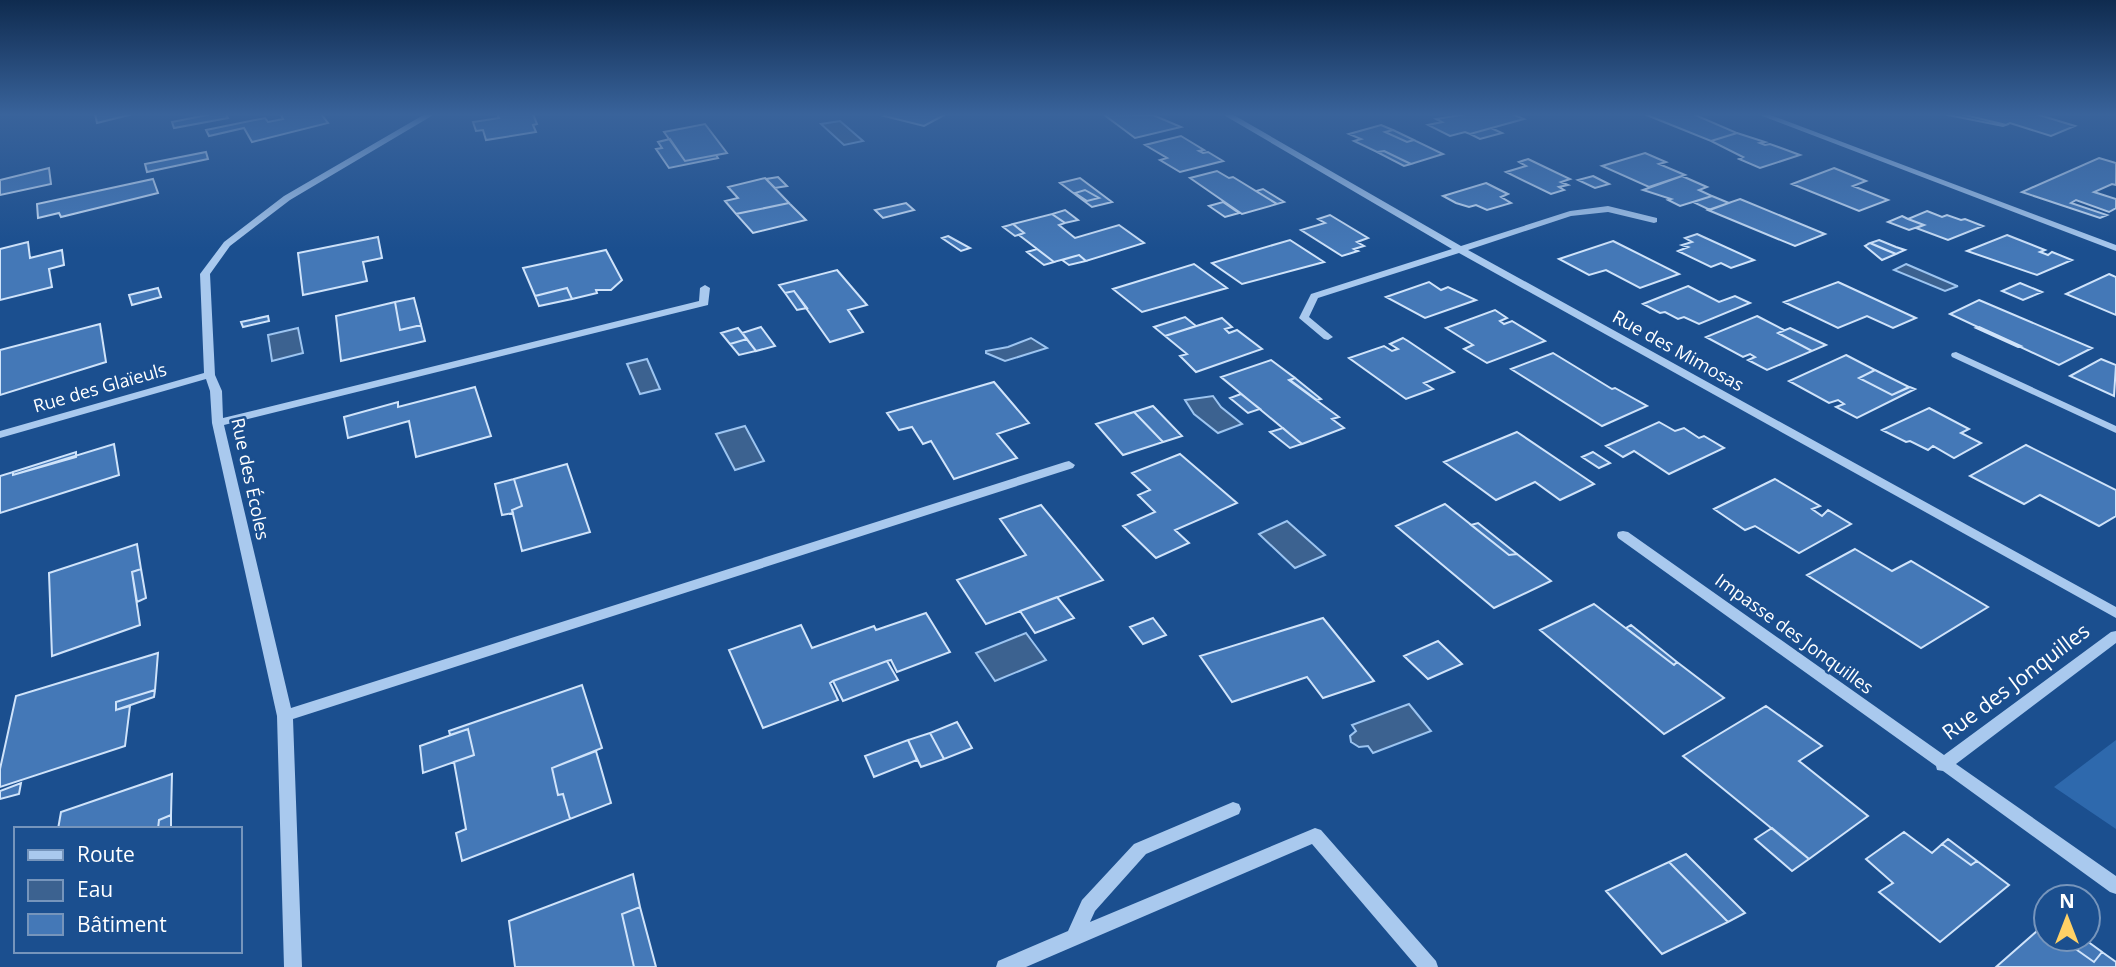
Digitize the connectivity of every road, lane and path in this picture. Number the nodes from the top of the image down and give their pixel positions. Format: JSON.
{"nodes":[{"id":1,"x":354,"y":159,"type":"edge"},
{"id":2,"x":1304,"y":159,"type":"edge"},
{"id":3,"x":1881,"y":159,"type":"edge"},
{"id":4,"x":1654,"y":220,"type":"dead end"},
{"id":5,"x":2116,"y":248,"type":"edge"},
{"id":6,"x":1461,"y":250,"type":"junction"},
{"id":7,"x":705,"y":289,"type":"dead end"},
{"id":8,"x":1328,"y":337,"type":"dead end"},
{"id":9,"x":1956,"y":355,"type":"dead end"},
{"id":10,"x":210,"y":375,"type":"junction"},
{"id":11,"x":218,"y":423,"type":"junction"},
{"id":12,"x":2116,"y":430,"type":"edge"},
{"id":13,"x":0,"y":435,"type":"edge"},
{"id":14,"x":1069,"y":465,"type":"dead end"},
{"id":15,"x":1623,"y":535,"type":"dead end"},
{"id":16,"x":2116,"y":614,"type":"edge"},
{"id":17,"x":2116,"y":636,"type":"edge"},
{"id":18,"x":285,"y":716,"type":"junction"},
{"id":19,"x":1943,"y":765,"type":"junction"},
{"id":20,"x":1233,"y":809,"type":"dead end"},
{"id":21,"x":2116,"y":886,"type":"edge"},
{"id":22,"x":1075,"y":937,"type":"junction"},
{"id":23,"x":293,"y":967,"type":"edge"},
{"id":24,"x":1004,"y":967,"type":"edge"},
{"id":25,"x":1429,"y":967,"type":"edge"}],
"edges":[{"from":1,"to":10,"type":"street","name":"Rue des Écoles"},
{"from":2,"to":6,"type":"street","name":"Rue des Mimosas"},
{"from":3,"to":5,"type":"street"},
{"from":4,"to":6,"type":"street"},
{"from":6,"to":8,"type":"street"},
{"from":6,"to":16,"type":"street","name":"Rue des Mimosas"},
{"from":7,"to":11,"type":"street"},
{"from":9,"to":12,"type":"street"},
{"from":10,"to":11,"type":"street","name":"Rue des Écoles"},
{"from":10,"to":13,"type":"street","name":"Rue des Glaïeuls"},
{"from":11,"to":18,"type":"street","name":"Rue des Écoles"},
{"from":14,"to":18,"type":"street"},
{"from":15,"to":19,"type":"street","name":"Impasse des Jonquilles"},
{"from":17,"to":19,"type":"street","name":"Rue des Jonquilles"},
{"from":18,"to":23,"type":"street","name":"Rue des Écoles"},
{"from":19,"to":21,"type":"street","name":"Rue des Jonquilles"},
{"from":20,"to":22,"type":"street"},
{"from":22,"to":24,"type":"street"},
{"from":22,"to":25,"type":"street"}]}
